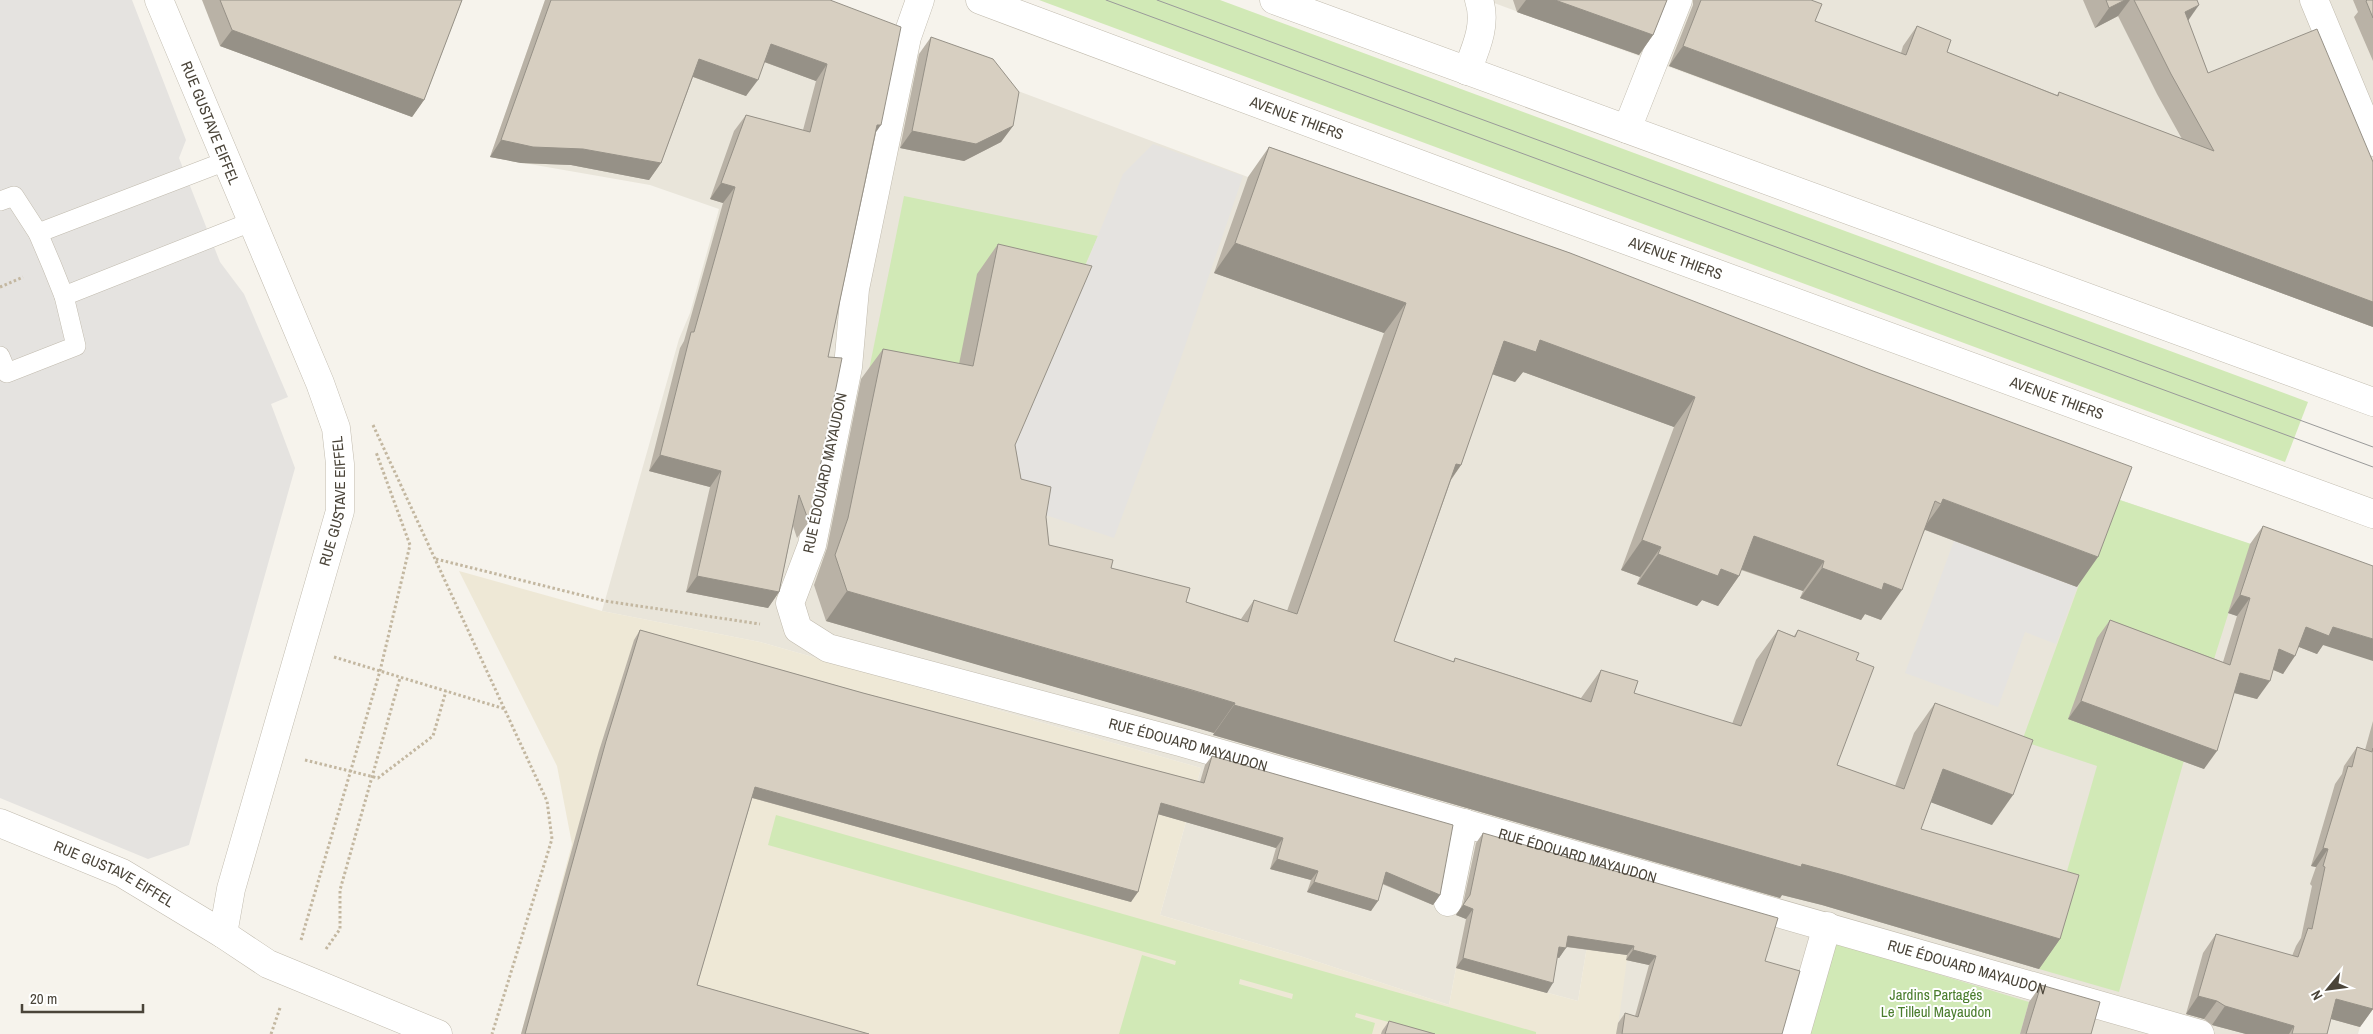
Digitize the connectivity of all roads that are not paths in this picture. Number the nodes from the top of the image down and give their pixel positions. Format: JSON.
{"nodes":[{"id":1,"x":159,"y":0,"type":"edge"},
{"id":2,"x":920,"y":0,"type":"edge"},
{"id":3,"x":980,"y":0,"type":"edge"},
{"id":4,"x":1274,"y":0,"type":"edge"},
{"id":5,"x":1479,"y":0,"type":"edge"},
{"id":6,"x":1678,"y":0,"type":"edge"},
{"id":7,"x":2314,"y":0,"type":"edge"},
{"id":8,"x":1467,"y":70,"type":"junction"},
{"id":9,"x":1627,"y":129,"type":"junction"},
{"id":10,"x":2373,"y":142,"type":"edge"},
{"id":11,"x":226,"y":162,"type":"junction"},
{"id":12,"x":0,"y":201,"type":"edge"},
{"id":13,"x":251,"y":222,"type":"junction"},
{"id":14,"x":38,"y":233,"type":"junction"},
{"id":15,"x":64,"y":296,"type":"junction"},
{"id":16,"x":0,"y":356,"type":"edge"},
{"id":17,"x":2373,"y":402,"type":"edge"},
{"id":18,"x":2373,"y":514,"type":"edge"},
{"id":19,"x":1464,"y":823,"type":"junction"},
{"id":20,"x":0,"y":824,"type":"edge"},
{"id":21,"x":1448,"y":902,"type":"dead end"},
{"id":22,"x":1827,"y":926,"type":"junction"},
{"id":23,"x":223,"y":934,"type":"junction"},
{"id":24,"x":438,"y":1034,"type":"edge"},
{"id":25,"x":1796,"y":1034,"type":"edge"},
{"id":26,"x":2200,"y":1034,"type":"edge"}],
"edges":[{"from":1,"to":11,"type":"street","name":"RUE GUSTAVE EIFFEL"},
{"from":2,"to":19,"type":"street","name":"RUE ÉDOUARD MAYAUDON"},
{"from":3,"to":18,"type":"street","name":"AVENUE THIERS"},
{"from":4,"to":8,"type":"street"},
{"from":5,"to":8,"type":"street"},
{"from":6,"to":9,"type":"street"},
{"from":7,"to":10,"type":"street"},
{"from":8,"to":9,"type":"street"},
{"from":9,"to":17,"type":"street"},
{"from":11,"to":13,"type":"street","name":"RUE GUSTAVE EIFFEL"},
{"from":11,"to":14,"type":"lane"},
{"from":12,"to":14,"type":"lane"},
{"from":13,"to":15,"type":"lane"},
{"from":13,"to":23,"type":"street","name":"RUE GUSTAVE EIFFEL"},
{"from":14,"to":15,"type":"lane"},
{"from":15,"to":16,"type":"lane"},
{"from":19,"to":21,"type":"street"},
{"from":19,"to":22,"type":"street","name":"RUE ÉDOUARD MAYAUDON"},
{"from":20,"to":23,"type":"street","name":"RUE GUSTAVE EIFFEL"},
{"from":22,"to":25,"type":"street"},
{"from":22,"to":26,"type":"street","name":"RUE ÉDOUARD MAYAUDON"},
{"from":23,"to":24,"type":"street","name":"RUE GUSTAVE EIFFEL"}]}
